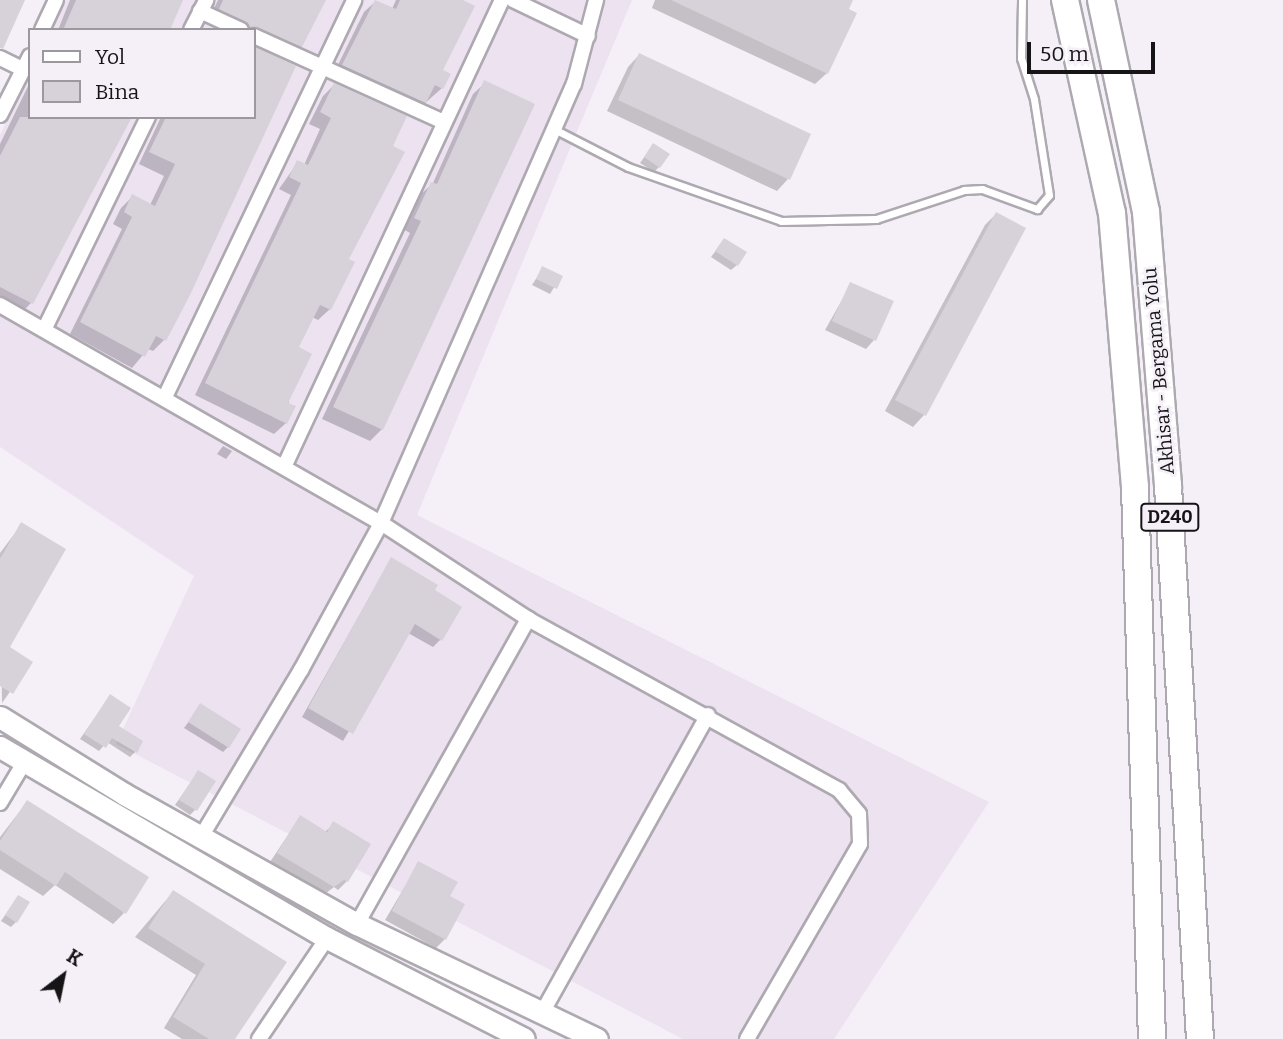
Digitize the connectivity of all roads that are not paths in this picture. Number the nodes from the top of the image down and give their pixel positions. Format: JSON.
{"nodes":[{"id":1,"x":55,"y":0,"type":"edge"},
{"id":2,"x":354,"y":0,"type":"edge"},
{"id":3,"x":502,"y":0,"type":"edge"},
{"id":4,"x":513,"y":0,"type":"edge"},
{"id":5,"x":596,"y":0,"type":"edge"},
{"id":6,"x":1022,"y":0,"type":"edge"},
{"id":7,"x":1065,"y":0,"type":"edge"},
{"id":8,"x":1101,"y":0,"type":"edge"},
{"id":9,"x":203,"y":6,"type":"edge"},
{"id":10,"x":43,"y":28,"type":"edge"},
{"id":11,"x":192,"y":28,"type":"edge"},
{"id":12,"x":238,"y":28,"type":"edge"},
{"id":13,"x":588,"y":36,"type":"junction"},
{"id":14,"x":256,"y":37,"type":"edge"},
{"id":15,"x":0,"y":58,"type":"edge"},
{"id":16,"x":27,"y":62,"type":"edge"},
{"id":17,"x":321,"y":66,"type":"junction"},
{"id":18,"x":0,"y":115,"type":"edge"},
{"id":19,"x":147,"y":119,"type":"edge"},
{"id":20,"x":444,"y":122,"type":"junction"},
{"id":21,"x":554,"y":130,"type":"junction"},
{"id":22,"x":0,"y":305,"type":"edge"},
{"id":23,"x":45,"y":328,"type":"junction"},
{"id":24,"x":165,"y":397,"type":"junction"},
{"id":25,"x":284,"y":467,"type":"junction"},
{"id":26,"x":381,"y":523,"type":"junction"},
{"id":27,"x":528,"y":620,"type":"junction"},
{"id":28,"x":708,"y":715,"type":"junction"},
{"id":29,"x":0,"y":717,"type":"edge"},
{"id":30,"x":0,"y":747,"type":"edge"},
{"id":31,"x":25,"y":761,"type":"junction"},
{"id":32,"x":0,"y":803,"type":"edge"},
{"id":33,"x":201,"y":837,"type":"junction"},
{"id":34,"x":357,"y":924,"type":"junction"},
{"id":35,"x":327,"y":938,"type":"junction"},
{"id":36,"x":542,"y":1013,"type":"junction"},
{"id":37,"x":259,"y":1039,"type":"edge"},
{"id":38,"x":524,"y":1039,"type":"edge"},
{"id":39,"x":597,"y":1039,"type":"edge"},
{"id":40,"x":747,"y":1039,"type":"edge"},
{"id":41,"x":1152,"y":1039,"type":"edge"},
{"id":42,"x":1200,"y":1039,"type":"edge"}],
"edges":[{"from":1,"to":10,"type":"street"},
{"from":2,"to":17,"type":"street"},
{"from":3,"to":20,"type":"street"},
{"from":4,"to":13,"type":"street"},
{"from":5,"to":13,"type":"street"},
{"from":6,"to":21,"type":"lane"},
{"from":7,"to":41,"type":"highway","name":"Akhisar - Bergama Yolu","number":"D240"},
{"from":8,"to":42,"type":"highway","name":"Akhisar - Bergama Yolu","number":"D240"},
{"from":9,"to":11,"type":"street"},
{"from":9,"to":12,"type":"street"},
{"from":13,"to":21,"type":"street"},
{"from":14,"to":17,"type":"street"},
{"from":15,"to":16,"type":"street"},
{"from":16,"to":18,"type":"street"},
{"from":17,"to":20,"type":"street"},
{"from":17,"to":24,"type":"street"},
{"from":19,"to":23,"type":"street"},
{"from":20,"to":25,"type":"street"},
{"from":21,"to":26,"type":"street"},
{"from":22,"to":23,"type":"street"},
{"from":23,"to":24,"type":"street"},
{"from":24,"to":25,"type":"street"},
{"from":25,"to":26,"type":"street"},
{"from":26,"to":27,"type":"street"},
{"from":26,"to":33,"type":"street"},
{"from":27,"to":28,"type":"street"},
{"from":27,"to":34,"type":"street"},
{"from":28,"to":36,"type":"street"},
{"from":28,"to":40,"type":"street"},
{"from":29,"to":33,"type":"main road"},
{"from":30,"to":31,"type":"main road"},
{"from":31,"to":32,"type":"street"},
{"from":31,"to":35,"type":"main road"},
{"from":33,"to":34,"type":"main road"},
{"from":34,"to":36,"type":"main road"},
{"from":35,"to":37,"type":"street"},
{"from":35,"to":38,"type":"main road"},
{"from":36,"to":39,"type":"main road"}]}
